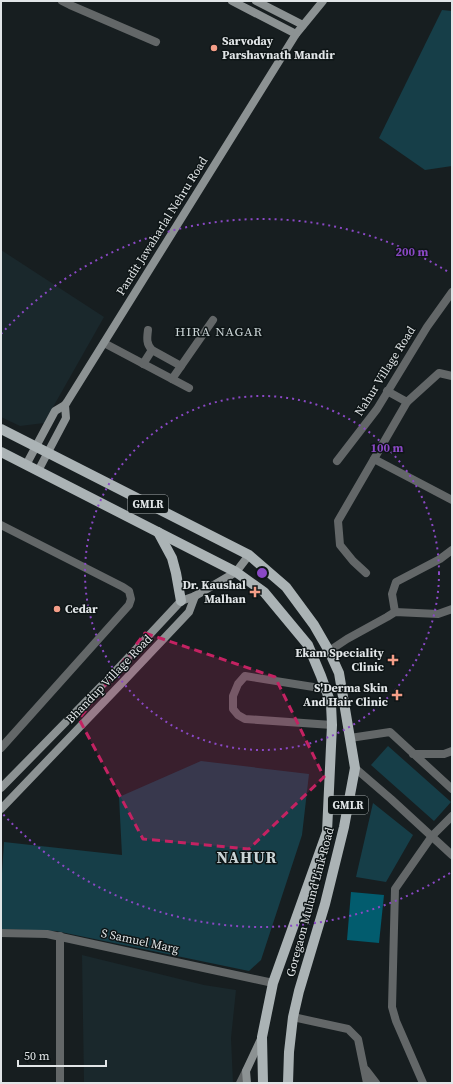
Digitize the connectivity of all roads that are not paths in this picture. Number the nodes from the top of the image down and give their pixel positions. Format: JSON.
{"nodes":[{"id":1,"x":62,"y":1,"type":"edge"},
{"id":2,"x":232,"y":1,"type":"edge"},
{"id":3,"x":256,"y":1,"type":"edge"},
{"id":4,"x":323,"y":1,"type":"edge"},
{"id":5,"x":246,"y":4,"type":"edge"},
{"id":6,"x":303,"y":25,"type":"junction"},
{"id":7,"x":296,"y":34,"type":"junction"},
{"id":8,"x":156,"y":42,"type":"dead end"},
{"id":9,"x":452,"y":292,"type":"edge"},
{"id":10,"x":213,"y":320,"type":"dead end"},
{"id":11,"x":148,"y":330,"type":"dead end"},
{"id":12,"x":104,"y":343,"type":"junction"},
{"id":13,"x":152,"y":350,"type":"junction"},
{"id":14,"x":143,"y":364,"type":"junction"},
{"id":15,"x":181,"y":366,"type":"junction"},
{"id":16,"x":452,"y":376,"type":"edge"},
{"id":17,"x":172,"y":379,"type":"junction"},
{"id":18,"x":189,"y":388,"type":"dead end"},
{"id":19,"x":387,"y":392,"type":"junction"},
{"id":20,"x":407,"y":402,"type":"junction"},
{"id":21,"x":65,"y":405,"type":"junction"},
{"id":22,"x":1,"y":429,"type":"edge"},
{"id":23,"x":36,"y":446,"type":"junction"},
{"id":24,"x":1,"y":452,"type":"edge"},
{"id":25,"x":48,"y":453,"type":"junction"},
{"id":26,"x":374,"y":459,"type":"junction"},
{"id":27,"x":337,"y":461,"type":"dead end"},
{"id":28,"x":26,"y":465,"type":"junction"},
{"id":29,"x":38,"y":471,"type":"junction"},
{"id":30,"x":452,"y":500,"type":"edge"},
{"id":31,"x":1,"y":525,"type":"edge"},
{"id":32,"x":158,"y":532,"type":"junction"},
{"id":33,"x":452,"y":550,"type":"edge"},
{"id":34,"x":249,"y":555,"type":"junction"},
{"id":35,"x":236,"y":572,"type":"junction"},
{"id":36,"x":366,"y":573,"type":"dead end"},
{"id":37,"x":195,"y":596,"type":"junction"},
{"id":38,"x":181,"y":601,"type":"junction"},
{"id":39,"x":452,"y":609,"type":"edge"},
{"id":40,"x":395,"y":612,"type":"junction"},
{"id":41,"x":144,"y":640,"type":"junction"},
{"id":42,"x":154,"y":650,"type":"junction"},
{"id":43,"x":329,"y":651,"type":"junction"},
{"id":44,"x":111,"y":676,"type":"junction"},
{"id":45,"x":122,"y":684,"type":"junction"},
{"id":46,"x":326,"y":689,"type":"junction"},
{"id":47,"x":90,"y":697,"type":"junction"},
{"id":48,"x":100,"y":707,"type":"junction"},
{"id":49,"x":332,"y":725,"type":"junction"},
{"id":50,"x":350,"y":738,"type":"junction"},
{"id":51,"x":49,"y":740,"type":"junction"},
{"id":52,"x":1,"y":748,"type":"edge"},
{"id":53,"x":59,"y":749,"type":"junction"},
{"id":54,"x":452,"y":751,"type":"edge"},
{"id":55,"x":413,"y":754,"type":"junction"},
{"id":56,"x":355,"y":768,"type":"junction"},
{"id":57,"x":8,"y":780,"type":"junction"},
{"id":58,"x":1,"y":788,"type":"edge"},
{"id":59,"x":452,"y":789,"type":"edge"},
{"id":60,"x":18,"y":791,"type":"junction"},
{"id":61,"x":1,"y":808,"type":"edge"},
{"id":62,"x":452,"y":816,"type":"edge"},
{"id":63,"x":432,"y":836,"type":"junction"},
{"id":64,"x":452,"y":855,"type":"edge"},
{"id":65,"x":1,"y":933,"type":"edge"},
{"id":66,"x":60,"y":936,"type":"junction"},
{"id":67,"x":273,"y":983,"type":"junction"},
{"id":68,"x":293,"y":1017,"type":"junction"},
{"id":69,"x":262,"y":1037,"type":"junction"},
{"id":70,"x":364,"y":1066,"type":"junction"},
{"id":71,"x":246,"y":1071,"type":"junction"},
{"id":72,"x":60,"y":1083,"type":"edge"},
{"id":73,"x":240,"y":1083,"type":"edge"},
{"id":74,"x":247,"y":1083,"type":"edge"},
{"id":75,"x":263,"y":1083,"type":"edge"},
{"id":76,"x":288,"y":1083,"type":"edge"},
{"id":77,"x":367,"y":1083,"type":"edge"},
{"id":78,"x":376,"y":1083,"type":"edge"},
{"id":79,"x":423,"y":1083,"type":"edge"}],
"edges":[{"from":1,"to":8,"type":"street"},
{"from":2,"to":5,"type":"street"},
{"from":3,"to":6,"type":"street"},
{"from":4,"to":6,"type":"street","name":"Pandit Jawaharlal Nehru Road"},
{"from":5,"to":7,"type":"street"},
{"from":6,"to":7,"type":"street","name":"Pandit Jawaharlal Nehru Road"},
{"from":7,"to":12,"type":"street","name":"Pandit Jawaharlal Nehru Road"},
{"from":9,"to":19,"type":"street","name":"Nahur Village Road"},
{"from":10,"to":15,"type":"street"},
{"from":11,"to":13,"type":"street"},
{"from":12,"to":14,"type":"street"},
{"from":12,"to":21,"type":"street","name":"Pandit Jawaharlal Nehru Road"},
{"from":13,"to":14,"type":"street"},
{"from":13,"to":15,"type":"street"},
{"from":14,"to":17,"type":"street"},
{"from":15,"to":17,"type":"street"},
{"from":16,"to":20,"type":"street"},
{"from":17,"to":18,"type":"street"},
{"from":19,"to":20,"type":"street"},
{"from":19,"to":27,"type":"street","name":"Nahur Village Road"},
{"from":20,"to":26,"type":"street"},
{"from":21,"to":23,"type":"street"},
{"from":21,"to":25,"type":"street","name":"Pandit Jawaharlal Nehru Road"},
{"from":22,"to":23,"type":"main road","number":"GMLR"},
{"from":23,"to":25,"type":"main road","number":"GMLR"},
{"from":23,"to":28,"type":"street"},
{"from":24,"to":28,"type":"main road","number":"GMLR"},
{"from":25,"to":29,"type":"street","name":"Pandit Jawaharlal Nehru Road"},
{"from":25,"to":34,"type":"main road","name":"Goregaon Mulund Link Road","number":"GMLR"},
{"from":26,"to":30,"type":"street"},
{"from":26,"to":36,"type":"street"},
{"from":28,"to":29,"type":"main road","number":"GMLR"},
{"from":29,"to":32,"type":"main road","name":"Goregaon Mulund Link Road","number":"GMLR"},
{"from":31,"to":52,"type":"street"},
{"from":32,"to":35,"type":"main road","name":"Goregaon Mulund Link Road","number":"GMLR"},
{"from":32,"to":38,"type":"main road"},
{"from":33,"to":40,"type":"street"},
{"from":34,"to":35,"type":"street"},
{"from":34,"to":43,"type":"main road","name":"Goregaon Mulund Link Road","number":"GMLR"},
{"from":35,"to":37,"type":"street"},
{"from":35,"to":46,"type":"main road","name":"Goregaon Mulund Link Road","number":"GMLR"},
{"from":37,"to":38,"type":"street"},
{"from":37,"to":42,"type":"street","name":"Bhandup Village Road"},
{"from":38,"to":41,"type":"street"},
{"from":39,"to":40,"type":"street"},
{"from":40,"to":43,"type":"street"},
{"from":41,"to":42,"type":"street"},
{"from":41,"to":44,"type":"street"},
{"from":42,"to":45,"type":"street","name":"Bhandup Village Road"},
{"from":43,"to":50,"type":"main road","name":"Goregaon Mulund Link Road","number":"GMLR"},
{"from":44,"to":45,"type":"street"},
{"from":44,"to":47,"type":"street"},
{"from":45,"to":48,"type":"street","name":"Bhandup Village Road"},
{"from":46,"to":49,"type":"main road","name":"Goregaon Mulund Link Road","number":"GMLR"},
{"from":46,"to":49,"type":"street"},
{"from":47,"to":48,"type":"street"},
{"from":47,"to":51,"type":"street"},
{"from":48,"to":53,"type":"street","name":"Bhandup Village Road"},
{"from":49,"to":67,"type":"main road","name":"Goregaon Mulund Link Road","number":"GMLR"},
{"from":50,"to":55,"type":"street"},
{"from":50,"to":56,"type":"main road","name":"Goregaon Mulund Link Road","number":"GMLR"},
{"from":51,"to":53,"type":"street"},
{"from":51,"to":57,"type":"street"},
{"from":53,"to":60,"type":"street","name":"Bhandup Village Road"},
{"from":54,"to":55,"type":"street"},
{"from":55,"to":59,"type":"street"},
{"from":56,"to":63,"type":"street"},
{"from":56,"to":68,"type":"main road","name":"Goregaon Mulund Link Road","number":"GMLR"},
{"from":57,"to":58,"type":"street"},
{"from":57,"to":60,"type":"street"},
{"from":60,"to":61,"type":"street","name":"Bhandup Village Road"},
{"from":62,"to":63,"type":"street"},
{"from":63,"to":64,"type":"street"},
{"from":63,"to":79,"type":"street"},
{"from":65,"to":66,"type":"street","name":"S Samuel Marg"},
{"from":66,"to":67,"type":"street","name":"S Samuel Marg"},
{"from":66,"to":72,"type":"street"},
{"from":67,"to":69,"type":"main road","name":"Goregaon Mulund Link Road","number":"GMLR"},
{"from":68,"to":70,"type":"street"},
{"from":68,"to":76,"type":"main road","name":"Goregaon Mulund Link Road","number":"GMLR"},
{"from":69,"to":71,"type":"street"},
{"from":69,"to":75,"type":"main road","name":"Goregaon Mulund Link Road","number":"GMLR"},
{"from":70,"to":77,"type":"street"},
{"from":70,"to":78,"type":"street"},
{"from":71,"to":73,"type":"street"},
{"from":71,"to":74,"type":"street"}]}
